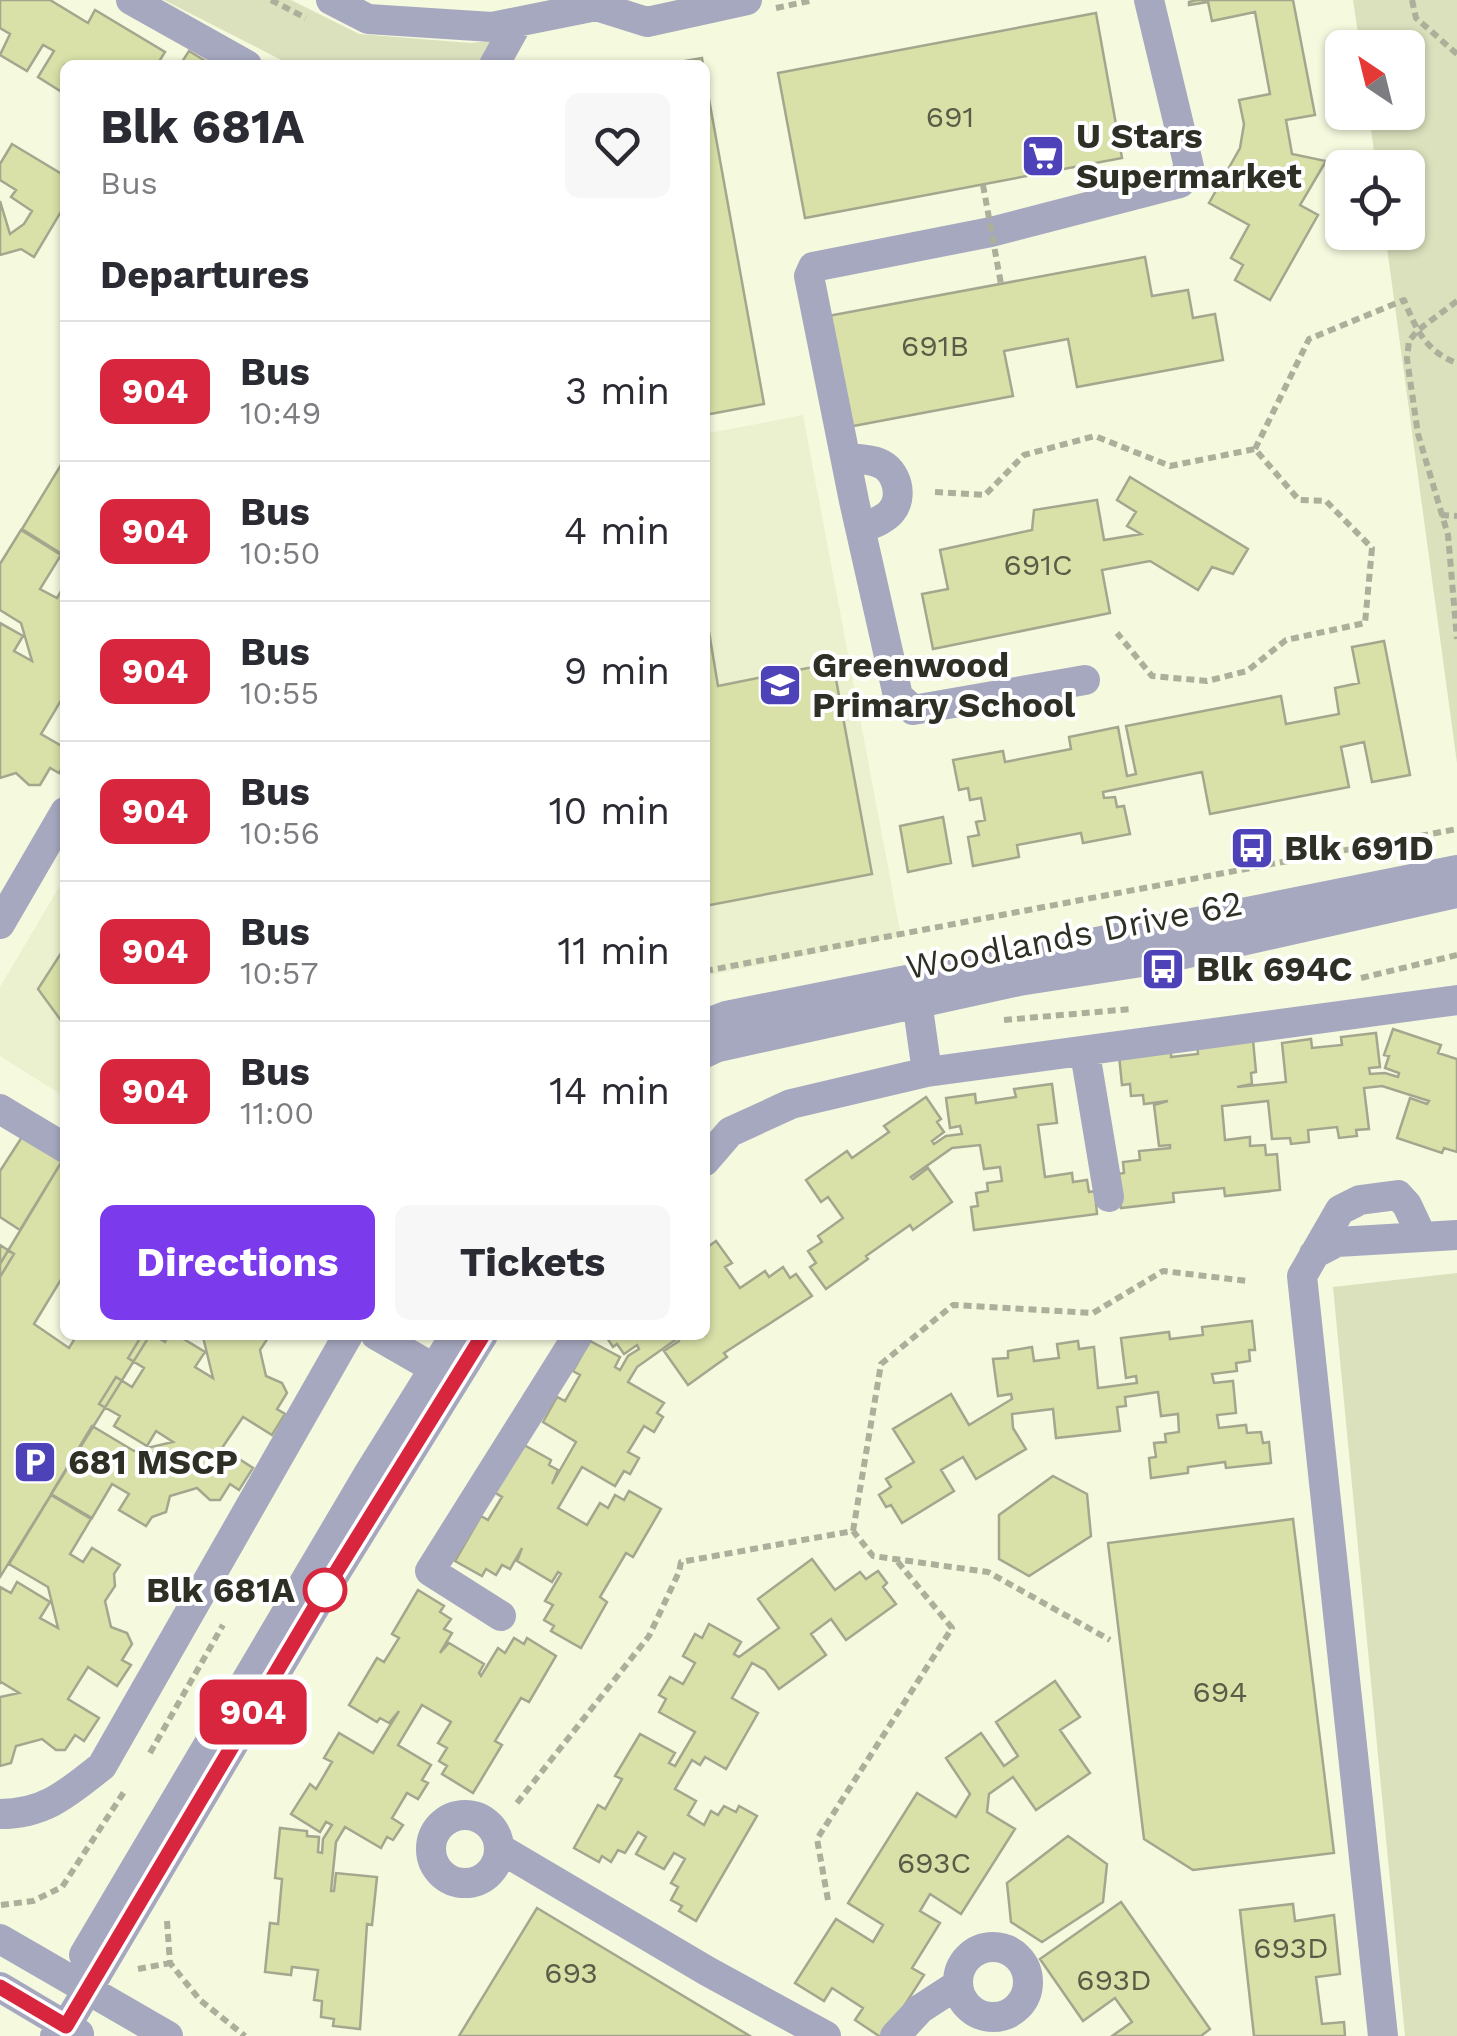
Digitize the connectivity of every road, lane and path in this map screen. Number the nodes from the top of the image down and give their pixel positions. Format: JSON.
{"nodes":[{"id":1,"x":131,"y":0,"type":"edge"},
{"id":2,"x":331,"y":0,"type":"edge"},
{"id":3,"x":747,"y":0,"type":"edge"},
{"id":4,"x":1150,"y":0,"type":"edge"},
{"id":5,"x":1412,"y":0,"type":"edge"},
{"id":6,"x":602,"y":3,"type":"edge"},
{"id":7,"x":518,"y":22,"type":"junction"},
{"id":8,"x":1457,"y":54,"type":"edge"},
{"id":9,"x":237,"y":60,"type":"edge"},
{"id":10,"x":497,"y":60,"type":"edge"},
{"id":11,"x":982,"y":185,"type":"dead end"},
{"id":12,"x":991,"y":232,"type":"junction"},
{"id":13,"x":1002,"y":284,"type":"dead end"},
{"id":14,"x":1457,"y":301,"type":"edge"},
{"id":15,"x":1417,"y":331,"type":"junction"},
{"id":16,"x":1457,"y":363,"type":"edge"},
{"id":17,"x":1255,"y":449,"type":"junction"},
{"id":18,"x":846,"y":458,"type":"junction"},
{"id":19,"x":935,"y":492,"type":"dead end"},
{"id":20,"x":1441,"y":515,"type":"junction"},
{"id":21,"x":1457,"y":516,"type":"edge"},
{"id":22,"x":862,"y":528,"type":"junction"},
{"id":23,"x":1117,"y":633,"type":"dead end"},
{"id":24,"x":1457,"y":640,"type":"edge"},
{"id":25,"x":1086,"y":680,"type":"dead end"},
{"id":26,"x":60,"y":821,"type":"edge"},
{"id":27,"x":1457,"y":830,"type":"edge"},
{"id":28,"x":1457,"y":870,"type":"edge"},
{"id":29,"x":1457,"y":892,"type":"edge"},
{"id":30,"x":0,"y":924,"type":"edge"},
{"id":31,"x":1457,"y":955,"type":"edge"},
{"id":32,"x":710,"y":970,"type":"edge"},
{"id":33,"x":1358,"y":979,"type":"dead end"},
{"id":34,"x":915,"y":991,"type":"junction"},
{"id":35,"x":1457,"y":1000,"type":"edge"},
{"id":36,"x":1139,"y":1008,"type":"dead end"},
{"id":37,"x":997,"y":1020,"type":"dead end"},
{"id":38,"x":710,"y":1022,"type":"edge"},
{"id":39,"x":710,"y":1052,"type":"edge"},
{"id":40,"x":1085,"y":1053,"type":"junction"},
{"id":41,"x":928,"y":1072,"type":"junction"},
{"id":42,"x":0,"y":1109,"type":"edge"},
{"id":43,"x":60,"y":1145,"type":"edge"},
{"id":44,"x":710,"y":1155,"type":"edge"},
{"id":45,"x":1110,"y":1196,"type":"dead end"},
{"id":46,"x":1457,"y":1235,"type":"edge"},
{"id":47,"x":1422,"y":1237,"type":"junction"},
{"id":48,"x":1314,"y":1254,"type":"junction"},
{"id":49,"x":1248,"y":1281,"type":"dead end"},
{"id":50,"x":345,"y":1340,"type":"edge"},
{"id":51,"x":385,"y":1340,"type":"edge"},
{"id":52,"x":454,"y":1340,"type":"edge"},
{"id":53,"x":478,"y":1340,"type":"edge"},
{"id":54,"x":575,"y":1340,"type":"edge"},
{"id":55,"x":445,"y":1374,"type":"junction"},
{"id":56,"x":853,"y":1531,"type":"junction"},
{"id":57,"x":896,"y":1560,"type":"junction"},
{"id":58,"x":501,"y":1616,"type":"dead end"},
{"id":59,"x":1110,"y":1640,"type":"dead end"},
{"id":60,"x":517,"y":1802,"type":"dead end"},
{"id":61,"x":0,"y":1814,"type":"edge"},
{"id":62,"x":499,"y":1848,"type":"dead end"},
{"id":63,"x":828,"y":1900,"type":"dead end"},
{"id":64,"x":0,"y":1939,"type":"edge"},
{"id":65,"x":170,"y":1963,"type":"dead end"},
{"id":66,"x":127,"y":1971,"type":"dead end"},
{"id":67,"x":78,"y":1984,"type":"junction"},
{"id":68,"x":957,"y":1985,"type":"dead end"},
{"id":69,"x":0,"y":1986,"type":"edge"},
{"id":70,"x":59,"y":2030,"type":"edge"},
{"id":71,"x":168,"y":2036,"type":"edge"},
{"id":72,"x":826,"y":2036,"type":"edge"},
{"id":73,"x":895,"y":2036,"type":"edge"},
{"id":74,"x":1383,"y":2036,"type":"edge"}],
"edges":[{"from":1,"to":9,"type":"street"},
{"from":2,"to":7,"type":"street"},
{"from":3,"to":6,"type":"street"},
{"from":4,"to":12,"type":"street"},
{"from":5,"to":8,"type":"path"},
{"from":6,"to":7,"type":"street"},
{"from":7,"to":10,"type":"street"},
{"from":11,"to":12,"type":"path","bridge":true},
{"from":12,"to":13,"type":"path","bridge":true},
{"from":12,"to":18,"type":"street"},
{"from":14,"to":15,"type":"path"},
{"from":15,"to":16,"type":"path"},
{"from":15,"to":17,"type":"path"},
{"from":15,"to":20,"type":"path"},
{"from":17,"to":19,"type":"path"},
{"from":17,"to":23,"type":"path"},
{"from":18,"to":22,"type":"street"},
{"from":18,"to":22,"type":"street"},
{"from":20,"to":21,"type":"path"},
{"from":20,"to":24,"type":"path"},
{"from":22,"to":25,"type":"street"},
{"from":26,"to":30,"type":"street"},
{"from":27,"to":32,"type":"path"},
{"from":28,"to":34,"type":"street","name":"Woodlands Drive 62"},
{"from":29,"to":34,"type":"street","name":"Woodlands Drive 62"},
{"from":31,"to":33,"type":"path"},
{"from":34,"to":38,"type":"street","name":"Woodlands Drive 62"},
{"from":34,"to":39,"type":"street","name":"Woodlands Drive 62"},
{"from":34,"to":41,"type":"street"},
{"from":35,"to":40,"type":"street"},
{"from":36,"to":37,"type":"path"},
{"from":40,"to":41,"type":"street"},
{"from":40,"to":45,"type":"street"},
{"from":41,"to":44,"type":"street"},
{"from":42,"to":43,"type":"street"},
{"from":46,"to":47,"type":"street"},
{"from":47,"to":48,"type":"street"},
{"from":47,"to":48,"type":"street"},
{"from":48,"to":74,"type":"street"},
{"from":49,"to":56,"type":"path"},
{"from":50,"to":61,"type":"street"},
{"from":51,"to":55,"type":"street"},
{"from":52,"to":55,"type":"street"},
{"from":53,"to":55,"type":"street"},
{"from":54,"to":58,"type":"street"},
{"from":55,"to":67,"type":"street"},
{"from":56,"to":57,"type":"path"},
{"from":56,"to":60,"type":"path"},
{"from":57,"to":59,"type":"path"},
{"from":57,"to":63,"type":"path"},
{"from":62,"to":72,"type":"street"},
{"from":64,"to":67,"type":"street"},
{"from":65,"to":66,"type":"path"},
{"from":67,"to":70,"type":"street"},
{"from":67,"to":71,"type":"street"},
{"from":68,"to":73,"type":"street"},
{"from":69,"to":70,"type":"street"}]}
